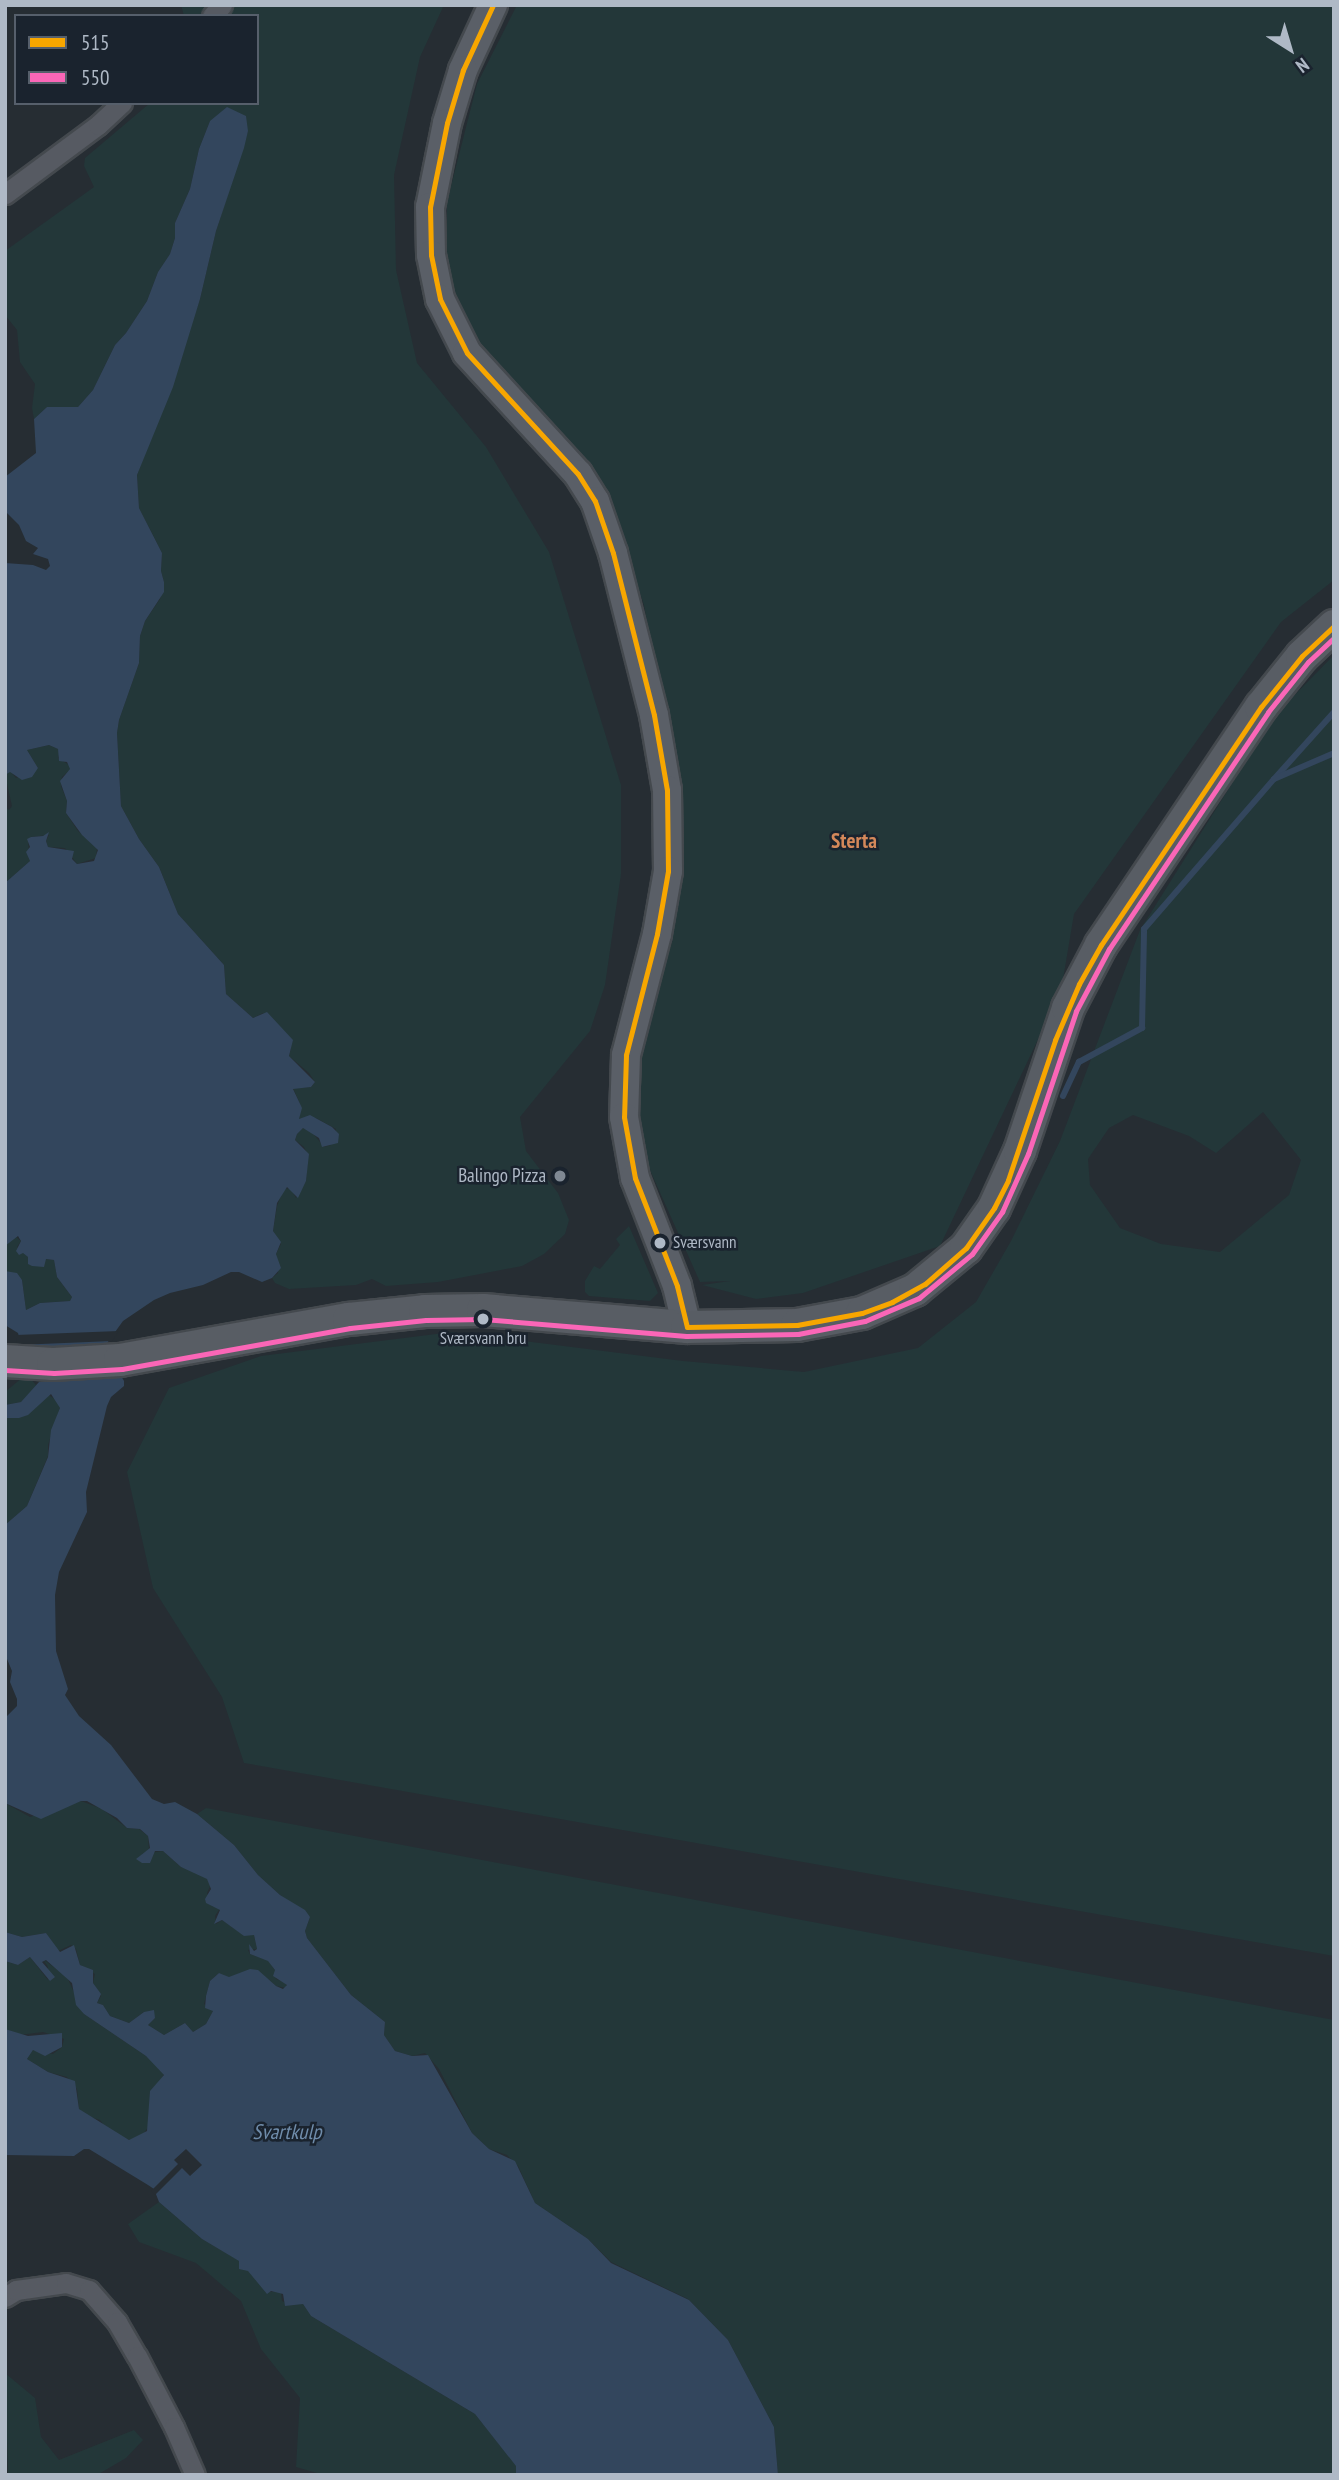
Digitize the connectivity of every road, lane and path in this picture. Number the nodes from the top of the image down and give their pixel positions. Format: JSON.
{"nodes":[{"id":1,"x":493,"y":5,"type":"edge"},
{"id":2,"x":120,"y":105,"type":"edge"},
{"id":3,"x":5,"y":194,"type":"edge"},
{"id":4,"x":1334,"y":626,"type":"edge"},
{"id":5,"x":687,"y":1327,"type":"junction"},
{"id":6,"x":5,"y":1361,"type":"edge"},
{"id":7,"x":5,"y":2297,"type":"edge"},
{"id":8,"x":195,"y":2475,"type":"edge"}],
"edges":[{"from":1,"to":5,"type":"main road"},
{"from":2,"to":3,"type":"street"},
{"from":4,"to":5,"type":"main road"},
{"from":5,"to":6,"type":"main road"},
{"from":7,"to":8,"type":"street"}]}
